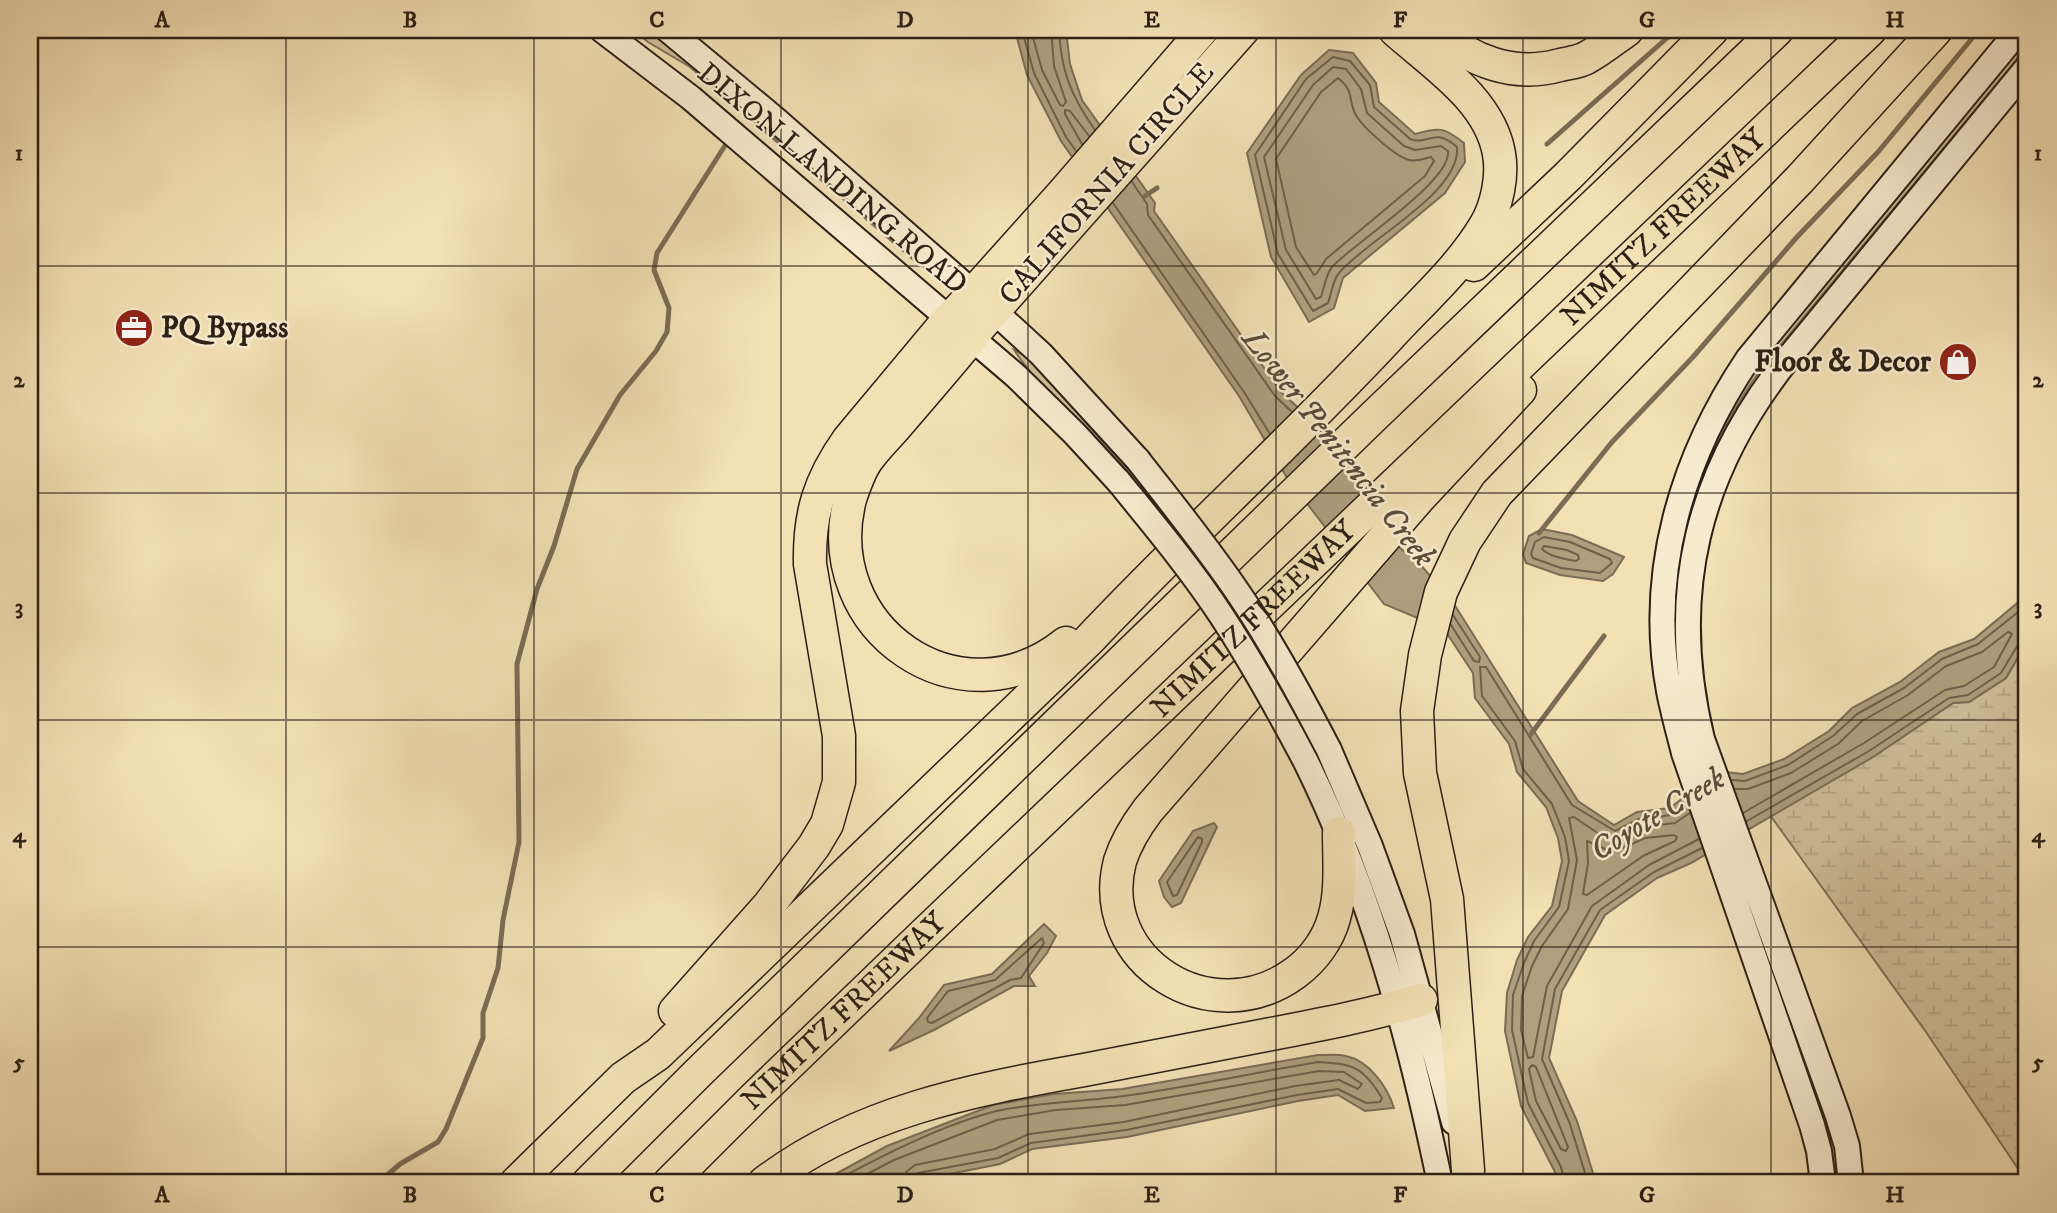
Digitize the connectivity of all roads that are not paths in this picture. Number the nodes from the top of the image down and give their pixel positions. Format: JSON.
{"nodes":[{"id":1,"x":602,"y":30,"type":"edge"},
{"id":2,"x":668,"y":30,"type":"edge"},
{"id":3,"x":1203,"y":30,"type":"edge"},
{"id":4,"x":1244,"y":30,"type":"edge"},
{"id":5,"x":1395,"y":30,"type":"edge"},
{"id":6,"x":1435,"y":30,"type":"edge"},
{"id":7,"x":1627,"y":30,"type":"edge"},
{"id":8,"x":1712,"y":30,"type":"edge"},
{"id":9,"x":1777,"y":30,"type":"edge"},
{"id":10,"x":1870,"y":30,"type":"edge"},
{"id":11,"x":1936,"y":30,"type":"edge"},
{"id":12,"x":2019,"y":30,"type":"edge"},
{"id":13,"x":2027,"y":68,"type":"edge"},
{"id":14,"x":1975,"y":83,"type":"junction"},
{"id":15,"x":2000,"y":102,"type":"junction"},
{"id":16,"x":1070,"y":205,"type":"junction"},
{"id":17,"x":984,"y":302,"type":"junction"},
{"id":18,"x":960,"y":329,"type":"junction"},
{"id":19,"x":1347,"y":382,"type":"junction"},
{"id":20,"x":1417,"y":480,"type":"junction"},
{"id":21,"x":1154,"y":571,"type":"junction"},
{"id":22,"x":1693,"y":746,"type":"junction"},
{"id":23,"x":1339,"y":833,"type":"junction"},
{"id":24,"x":1409,"y":1004,"type":"junction"},
{"id":25,"x":623,"y":1078,"type":"junction"},
{"id":26,"x":1846,"y":1146,"type":"junction"},
{"id":27,"x":1819,"y":1151,"type":"junction"},
{"id":28,"x":1459,"y":1179,"type":"edge"},
{"id":29,"x":516,"y":1183,"type":"edge"},
{"id":30,"x":588,"y":1183,"type":"edge"},
{"id":31,"x":669,"y":1183,"type":"edge"},
{"id":32,"x":764,"y":1183,"type":"edge"},
{"id":33,"x":1823,"y":1183,"type":"edge"},
{"id":34,"x":1851,"y":1183,"type":"edge"}],
"edges":[{"from":1,"to":18,"type":"main road","name":"DIXON LANDING ROAD"},
{"from":2,"to":17,"type":"main road","name":"DIXON LANDING ROAD"},
{"from":3,"to":16,"type":"highway","name":"CALIFORNIA CIRCLE"},
{"from":4,"to":16,"type":"highway","name":"CALIFORNIA CIRCLE"},
{"from":5,"to":19,"type":"highway"},
{"from":6,"to":7,"type":"highway"},
{"from":8,"to":19,"type":"highway"},
{"from":9,"to":30,"type":"highway","name":"NIMITZ FREEWAY"},
{"from":10,"to":20,"type":"highway","name":"NIMITZ FREEWAY"},
{"from":11,"to":28,"type":"highway"},
{"from":12,"to":14,"type":"main road"},
{"from":13,"to":15,"type":"main road"},
{"from":14,"to":15,"type":"main road"},
{"from":14,"to":22,"type":"main road"},
{"from":15,"to":22,"type":"main road"},
{"from":16,"to":17,"type":"highway","name":"CALIFORNIA CIRCLE"},
{"from":17,"to":18,"type":"highway","name":"CALIFORNIA CIRCLE"},
{"from":17,"to":24,"type":"main road","name":"DIXON LANDING ROAD","bridge":true},
{"from":18,"to":21,"type":"highway"},
{"from":18,"to":23,"type":"main road","name":"DIXON LANDING ROAD","bridge":true},
{"from":18,"to":25,"type":"highway"},
{"from":19,"to":21,"type":"highway"},
{"from":20,"to":23,"type":"highway"},
{"from":20,"to":31,"type":"highway","name":"NIMITZ FREEWAY"},
{"from":21,"to":25,"type":"highway"},
{"from":22,"to":26,"type":"main road"},
{"from":22,"to":27,"type":"main road"},
{"from":23,"to":24,"type":"main road","name":"DIXON LANDING ROAD"},
{"from":24,"to":28,"type":"main road","name":"DIXON LANDING ROAD"},
{"from":24,"to":32,"type":"highway"},
{"from":25,"to":29,"type":"highway"},
{"from":26,"to":27,"type":"main road"},
{"from":26,"to":34,"type":"main road"},
{"from":27,"to":33,"type":"main road"}]}
